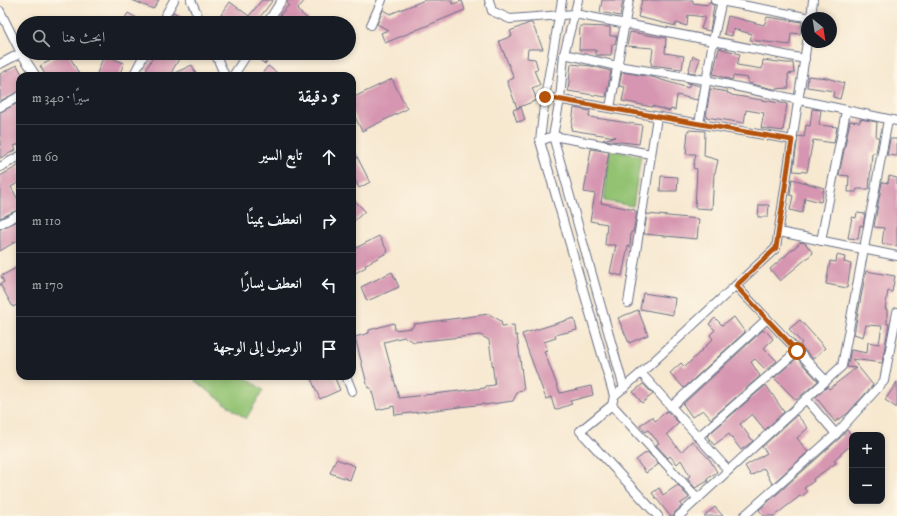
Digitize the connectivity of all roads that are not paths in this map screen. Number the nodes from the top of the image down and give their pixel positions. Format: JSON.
{"nodes":[{"id":1,"x":174,"y":0,"type":"edge"},
{"id":2,"x":191,"y":0,"type":"edge"},
{"id":3,"x":282,"y":0,"type":"edge"},
{"id":4,"x":382,"y":0,"type":"edge"},
{"id":5,"x":489,"y":0,"type":"edge"},
{"id":6,"x":562,"y":0,"type":"edge"},
{"id":7,"x":578,"y":0,"type":"edge"},
{"id":8,"x":629,"y":0,"type":"edge"},
{"id":9,"x":719,"y":0,"type":"edge"},
{"id":10,"x":813,"y":0,"type":"edge"},
{"id":11,"x":0,"y":11,"type":"edge"},
{"id":12,"x":575,"y":14,"type":"junction"},
{"id":13,"x":165,"y":16,"type":"edge"},
{"id":14,"x":198,"y":16,"type":"edge"},
{"id":15,"x":272,"y":16,"type":"edge"},
{"id":16,"x":560,"y":16,"type":"junction"},
{"id":17,"x":624,"y":24,"type":"junction"},
{"id":18,"x":371,"y":25,"type":"dead end"},
{"id":19,"x":713,"y":41,"type":"junction"},
{"id":20,"x":16,"y":43,"type":"edge"},
{"id":21,"x":806,"y":48,"type":"edge"},
{"id":22,"x":564,"y":54,"type":"junction"},
{"id":23,"x":16,"y":56,"type":"edge"},
{"id":24,"x":805,"y":59,"type":"junction"},
{"id":25,"x":26,"y":60,"type":"edge"},
{"id":26,"x":141,"y":60,"type":"edge"},
{"id":27,"x":218,"y":60,"type":"edge"},
{"id":28,"x":243,"y":60,"type":"edge"},
{"id":29,"x":0,"y":64,"type":"edge"},
{"id":30,"x":617,"y":66,"type":"junction"},
{"id":31,"x":33,"y":72,"type":"edge"},
{"id":32,"x":135,"y":72,"type":"edge"},
{"id":33,"x":223,"y":72,"type":"edge"},
{"id":34,"x":236,"y":72,"type":"edge"},
{"id":35,"x":706,"y":80,"type":"junction"},
{"id":36,"x":545,"y":97,"type":"junction"},
{"id":37,"x":16,"y":98,"type":"edge"},
{"id":38,"x":560,"y":99,"type":"junction"},
{"id":39,"x":798,"y":101,"type":"junction"},
{"id":40,"x":0,"y":107,"type":"edge"},
{"id":41,"x":610,"y":108,"type":"junction"},
{"id":42,"x":846,"y":111,"type":"junction"},
{"id":43,"x":657,"y":117,"type":"junction"},
{"id":44,"x":888,"y":120,"type":"junction"},
{"id":45,"x":897,"y":121,"type":"edge"},
{"id":46,"x":699,"y":124,"type":"junction"},
{"id":47,"x":553,"y":136,"type":"junction"},
{"id":48,"x":792,"y":140,"type":"junction"},
{"id":49,"x":540,"y":141,"type":"junction"},
{"id":50,"x":651,"y":154,"type":"junction"},
{"id":51,"x":16,"y":158,"type":"edge"},
{"id":52,"x":0,"y":167,"type":"edge"},
{"id":53,"x":16,"y":216,"type":"edge"},
{"id":54,"x":0,"y":224,"type":"edge"},
{"id":55,"x":779,"y":232,"type":"junction"},
{"id":56,"x":821,"y":240,"type":"junction"},
{"id":57,"x":864,"y":249,"type":"junction"},
{"id":58,"x":897,"y":256,"type":"edge"},
{"id":59,"x":736,"y":286,"type":"junction"},
{"id":60,"x":628,"y":303,"type":"dead end"},
{"id":61,"x":897,"y":312,"type":"edge"},
{"id":62,"x":766,"y":319,"type":"junction"},
{"id":63,"x":797,"y":351,"type":"junction"},
{"id":64,"x":641,"y":374,"type":"junction"},
{"id":65,"x":348,"y":380,"type":"edge"},
{"id":66,"x":826,"y":381,"type":"junction"},
{"id":67,"x":624,"y":388,"type":"junction"},
{"id":68,"x":352,"y":392,"type":"dead end"},
{"id":69,"x":614,"y":396,"type":"junction"},
{"id":70,"x":806,"y":399,"type":"junction"},
{"id":71,"x":612,"y":405,"type":"junction"},
{"id":72,"x":671,"y":407,"type":"junction"},
{"id":73,"x":836,"y":434,"type":"junction"},
{"id":74,"x":698,"y":437,"type":"junction"},
{"id":75,"x":728,"y":470,"type":"junction"},
{"id":76,"x":698,"y":499,"type":"junction"},
{"id":77,"x":658,"y":516,"type":"edge"},
{"id":78,"x":679,"y":516,"type":"edge"},
{"id":79,"x":744,"y":516,"type":"edge"}],
"edges":[{"from":1,"to":13,"type":"street"},
{"from":2,"to":14,"type":"street"},
{"from":3,"to":15,"type":"street"},
{"from":4,"to":18,"type":"street"},
{"from":5,"to":16,"type":"street"},
{"from":6,"to":16,"type":"street"},
{"from":7,"to":12,"type":"street"},
{"from":8,"to":17,"type":"street"},
{"from":9,"to":10,"type":"street"},
{"from":9,"to":19,"type":"street"},
{"from":11,"to":20,"type":"street"},
{"from":12,"to":16,"type":"street"},
{"from":12,"to":17,"type":"street"},
{"from":12,"to":22,"type":"street"},
{"from":16,"to":36,"type":"street"},
{"from":17,"to":19,"type":"street"},
{"from":17,"to":30,"type":"street"},
{"from":19,"to":24,"type":"street"},
{"from":19,"to":35,"type":"street"},
{"from":21,"to":24,"type":"street"},
{"from":22,"to":30,"type":"street"},
{"from":22,"to":38,"type":"street"},
{"from":23,"to":29,"type":"street"},
{"from":24,"to":39,"type":"street"},
{"from":25,"to":31,"type":"street"},
{"from":26,"to":32,"type":"street"},
{"from":27,"to":33,"type":"street"},
{"from":28,"to":34,"type":"street"},
{"from":30,"to":35,"type":"street"},
{"from":30,"to":41,"type":"street"},
{"from":35,"to":39,"type":"street"},
{"from":35,"to":46,"type":"street"},
{"from":36,"to":38,"type":"street"},
{"from":36,"to":49,"type":"street"},
{"from":37,"to":40,"type":"street"},
{"from":38,"to":41,"type":"street"},
{"from":38,"to":47,"type":"street"},
{"from":39,"to":42,"type":"street"},
{"from":39,"to":48,"type":"street"},
{"from":41,"to":43,"type":"street"},
{"from":42,"to":44,"type":"street"},
{"from":42,"to":56,"type":"street"},
{"from":43,"to":46,"type":"street"},
{"from":43,"to":50,"type":"street"},
{"from":44,"to":45,"type":"street"},
{"from":44,"to":57,"type":"street"},
{"from":46,"to":48,"type":"street"},
{"from":47,"to":49,"type":"street"},
{"from":47,"to":50,"type":"street"},
{"from":47,"to":67,"type":"street"},
{"from":48,"to":55,"type":"street"},
{"from":49,"to":69,"type":"street"},
{"from":50,"to":60,"type":"street"},
{"from":51,"to":52,"type":"street"},
{"from":53,"to":54,"type":"street"},
{"from":55,"to":56,"type":"street"},
{"from":55,"to":59,"type":"street"},
{"from":56,"to":57,"type":"street"},
{"from":57,"to":58,"type":"street"},
{"from":57,"to":66,"type":"street"},
{"from":59,"to":62,"type":"street"},
{"from":59,"to":64,"type":"street"},
{"from":61,"to":73,"type":"street"},
{"from":62,"to":63,"type":"street"},
{"from":62,"to":72,"type":"street"},
{"from":63,"to":66,"type":"street"},
{"from":63,"to":74,"type":"street"},
{"from":64,"to":67,"type":"street"},
{"from":64,"to":72,"type":"street"},
{"from":65,"to":68,"type":"street"},
{"from":66,"to":70,"type":"street"},
{"from":67,"to":69,"type":"street"},
{"from":69,"to":71,"type":"street"},
{"from":70,"to":73,"type":"street"},
{"from":70,"to":75,"type":"street"},
{"from":71,"to":76,"type":"street"},
{"from":71,"to":77,"type":"street"},
{"from":72,"to":74,"type":"street"},
{"from":73,"to":79,"type":"street"},
{"from":74,"to":75,"type":"street"},
{"from":75,"to":76,"type":"street"},
{"from":76,"to":78,"type":"street"}]}
